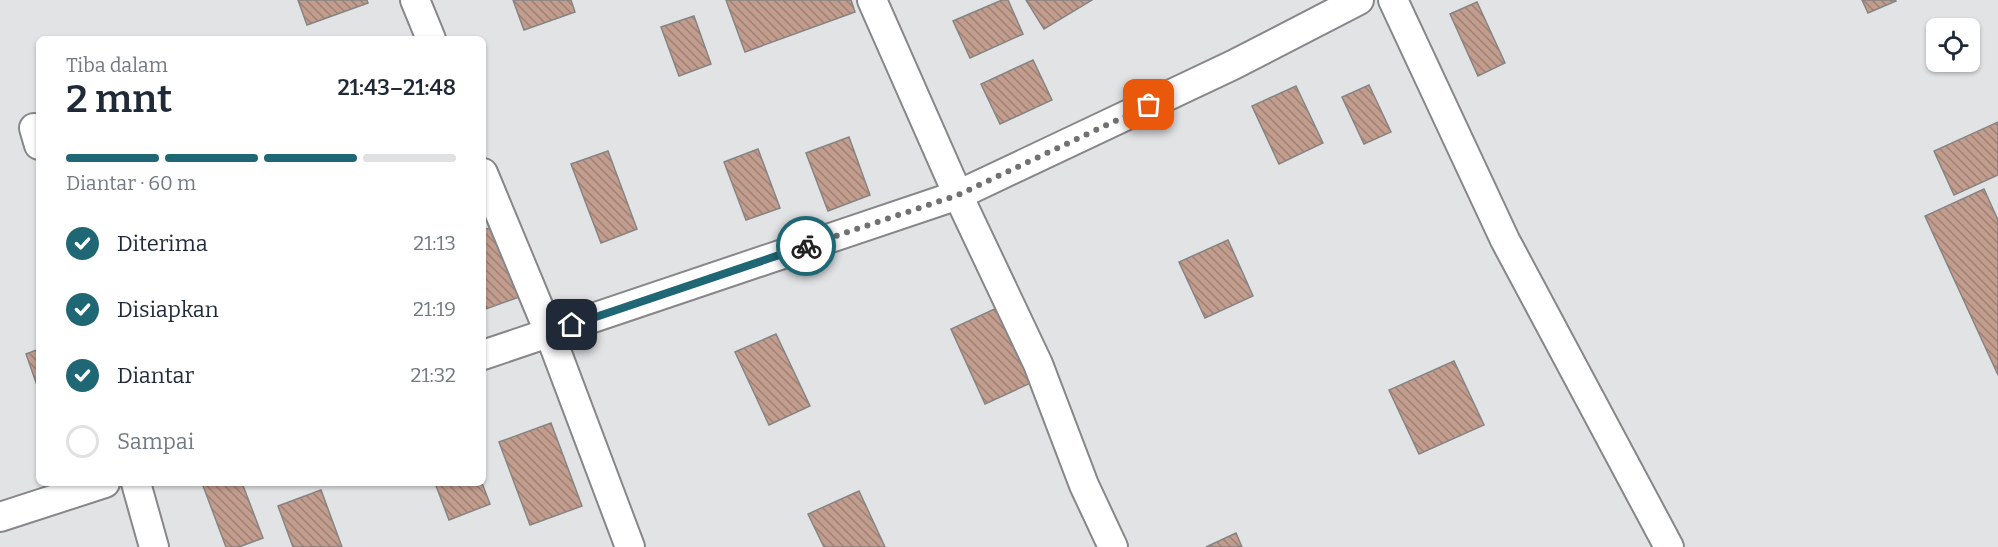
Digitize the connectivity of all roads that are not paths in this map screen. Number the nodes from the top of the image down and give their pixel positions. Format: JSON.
{"nodes":[{"id":1,"x":415,"y":0,"type":"edge"},
{"id":2,"x":872,"y":0,"type":"edge"},
{"id":3,"x":1359,"y":0,"type":"edge"},
{"id":4,"x":1393,"y":0,"type":"edge"},
{"id":5,"x":430,"y":36,"type":"edge"},
{"id":6,"x":486,"y":180,"type":"edge"},
{"id":7,"x":958,"y":195,"type":"junction"},
{"id":8,"x":549,"y":332,"type":"junction"},
{"id":9,"x":486,"y":354,"type":"edge"},
{"id":10,"x":96,"y":486,"type":"edge"},
{"id":11,"x":137,"y":486,"type":"edge"},
{"id":12,"x":0,"y":517,"type":"edge"},
{"id":13,"x":154,"y":547,"type":"edge"},
{"id":14,"x":630,"y":547,"type":"edge"},
{"id":15,"x":1113,"y":547,"type":"edge"},
{"id":16,"x":1669,"y":547,"type":"edge"}],
"edges":[{"from":1,"to":5,"type":"street"},
{"from":2,"to":7,"type":"street"},
{"from":3,"to":7,"type":"street"},
{"from":4,"to":16,"type":"street"},
{"from":6,"to":8,"type":"street"},
{"from":7,"to":8,"type":"street"},
{"from":7,"to":15,"type":"street"},
{"from":8,"to":9,"type":"street"},
{"from":8,"to":14,"type":"street"},
{"from":10,"to":12,"type":"street"},
{"from":11,"to":13,"type":"street"}]}
